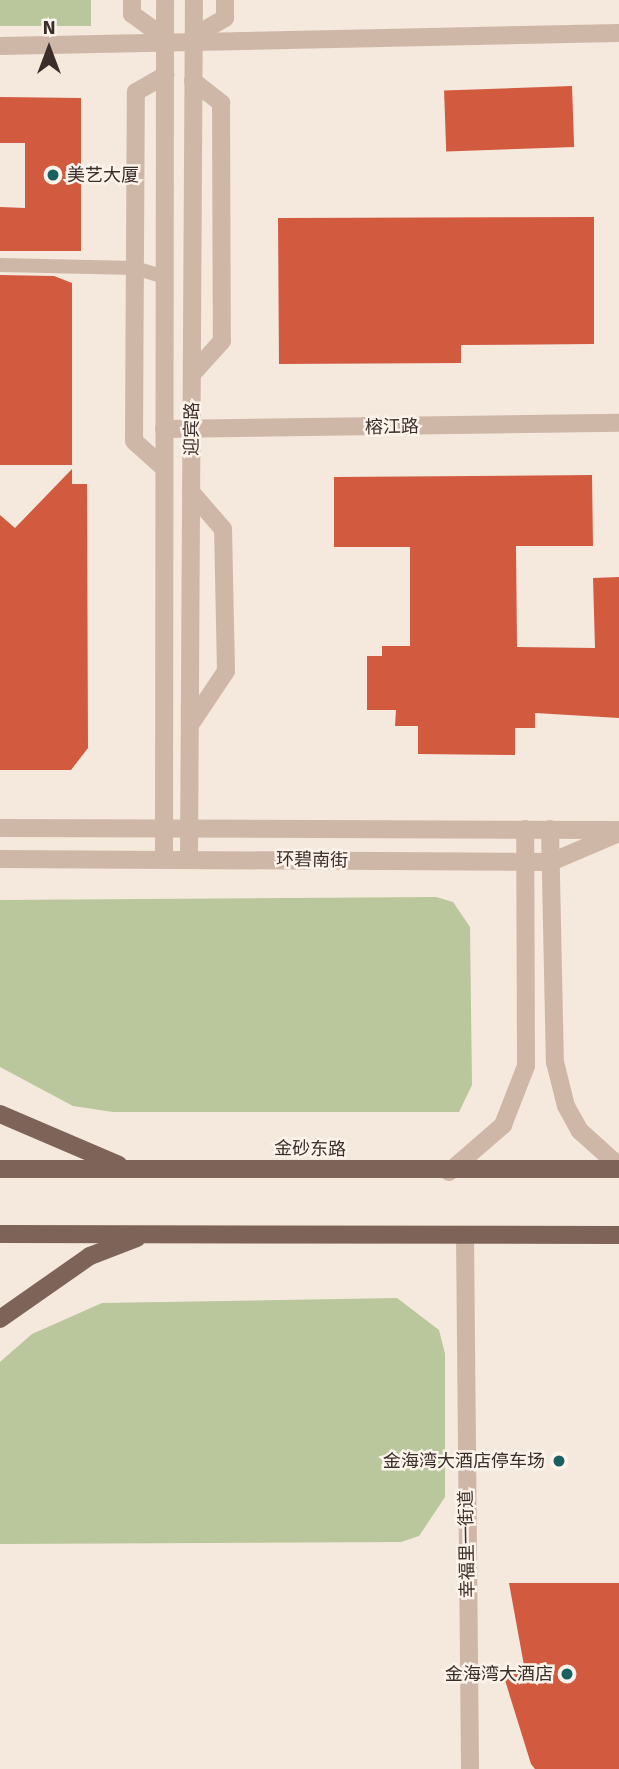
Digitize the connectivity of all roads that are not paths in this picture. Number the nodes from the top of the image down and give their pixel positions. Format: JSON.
{"nodes":[{"id":1,"x":132,"y":0,"type":"edge"},
{"id":2,"x":164,"y":0,"type":"edge"},
{"id":3,"x":194,"y":0,"type":"edge"},
{"id":4,"x":225,"y":0,"type":"edge"},
{"id":5,"x":619,"y":33,"type":"edge"},
{"id":6,"x":194,"y":40,"type":"junction"},
{"id":7,"x":164,"y":42,"type":"junction"},
{"id":8,"x":0,"y":46,"type":"edge"},
{"id":9,"x":164,"y":75,"type":"junction"},
{"id":10,"x":193,"y":81,"type":"junction"},
{"id":11,"x":0,"y":265,"type":"edge"},
{"id":12,"x":135,"y":268,"type":"junction"},
{"id":13,"x":164,"y":277,"type":"junction"},
{"id":14,"x":193,"y":373,"type":"junction"},
{"id":15,"x":619,"y":423,"type":"edge"},
{"id":16,"x":164,"y":429,"type":"junction"},
{"id":17,"x":191,"y":429,"type":"junction"},
{"id":18,"x":164,"y":468,"type":"junction"},
{"id":19,"x":191,"y":492,"type":"junction"},
{"id":20,"x":190,"y":725,"type":"junction"},
{"id":21,"x":164,"y":827,"type":"junction"},
{"id":22,"x":189,"y":827,"type":"junction"},
{"id":23,"x":0,"y":828,"type":"edge"},
{"id":24,"x":525,"y":829,"type":"junction"},
{"id":25,"x":550,"y":829,"type":"junction"},
{"id":26,"x":619,"y":832,"type":"edge"},
{"id":27,"x":164,"y":858,"type":"junction"},
{"id":28,"x":189,"y":858,"type":"junction"},
{"id":29,"x":0,"y":859,"type":"edge"},
{"id":30,"x":551,"y":862,"type":"junction"},
{"id":31,"x":525,"y":863,"type":"junction"},
{"id":32,"x":0,"y":1114,"type":"edge"},
{"id":33,"x":619,"y":1168,"type":"edge"},
{"id":34,"x":0,"y":1169,"type":"edge"},
{"id":35,"x":129,"y":1169,"type":"junction"},
{"id":36,"x":449,"y":1172,"type":"junction"},
{"id":37,"x":0,"y":1234,"type":"edge"},
{"id":38,"x":147,"y":1234,"type":"junction"},
{"id":39,"x":465,"y":1235,"type":"junction"},
{"id":40,"x":619,"y":1235,"type":"edge"},
{"id":41,"x":0,"y":1319,"type":"edge"},
{"id":42,"x":470,"y":1769,"type":"edge"}],
"edges":[{"from":1,"to":7,"type":"street"},
{"from":2,"to":7,"type":"street","name":"迎宾路"},
{"from":3,"to":6,"type":"street","name":"迎宾路"},
{"from":4,"to":6,"type":"street"},
{"from":5,"to":6,"type":"street"},
{"from":6,"to":7,"type":"street"},
{"from":6,"to":10,"type":"street","name":"迎宾路"},
{"from":7,"to":8,"type":"street"},
{"from":7,"to":9,"type":"street","name":"迎宾路"},
{"from":9,"to":12,"type":"street"},
{"from":9,"to":13,"type":"street","name":"迎宾路"},
{"from":10,"to":14,"type":"street","name":"迎宾路"},
{"from":10,"to":14,"type":"street"},
{"from":11,"to":12,"type":"lane"},
{"from":12,"to":13,"type":"lane"},
{"from":12,"to":18,"type":"street"},
{"from":13,"to":16,"type":"street","name":"迎宾路"},
{"from":14,"to":17,"type":"street","name":"迎宾路"},
{"from":15,"to":17,"type":"street","name":"榕江路"},
{"from":16,"to":17,"type":"street","name":"榕江路"},
{"from":16,"to":18,"type":"street","name":"迎宾路"},
{"from":17,"to":19,"type":"street","name":"迎宾路"},
{"from":18,"to":21,"type":"street","name":"迎宾路"},
{"from":19,"to":20,"type":"street","name":"迎宾路"},
{"from":19,"to":20,"type":"street"},
{"from":20,"to":22,"type":"street","name":"迎宾路"},
{"from":21,"to":22,"type":"street","name":"环碧南街"},
{"from":21,"to":23,"type":"street","name":"环碧南街"},
{"from":21,"to":27,"type":"street","name":"迎宾路"},
{"from":22,"to":24,"type":"street","name":"环碧南街"},
{"from":22,"to":28,"type":"street","name":"迎宾路"},
{"from":24,"to":25,"type":"street","name":"环碧南街"},
{"from":24,"to":31,"type":"street"},
{"from":25,"to":26,"type":"street","name":"环碧南街"},
{"from":25,"to":30,"type":"street"},
{"from":26,"to":30,"type":"street","name":"环碧南街"},
{"from":27,"to":28,"type":"street","name":"环碧南街"},
{"from":27,"to":29,"type":"street","name":"环碧南街"},
{"from":28,"to":31,"type":"street","name":"环碧南街"},
{"from":30,"to":31,"type":"street","name":"环碧南街"},
{"from":30,"to":33,"type":"street"},
{"from":31,"to":36,"type":"street"},
{"from":32,"to":35,"type":"main road"},
{"from":33,"to":36,"type":"main road","name":"金砂东路"},
{"from":34,"to":35,"type":"main road","name":"金砂东路"},
{"from":35,"to":36,"type":"main road","name":"金砂东路"},
{"from":37,"to":38,"type":"main road"},
{"from":38,"to":39,"type":"main road"},
{"from":38,"to":41,"type":"main road"},
{"from":39,"to":40,"type":"main road"},
{"from":39,"to":42,"type":"street","name":"幸福里一街道"}]}
